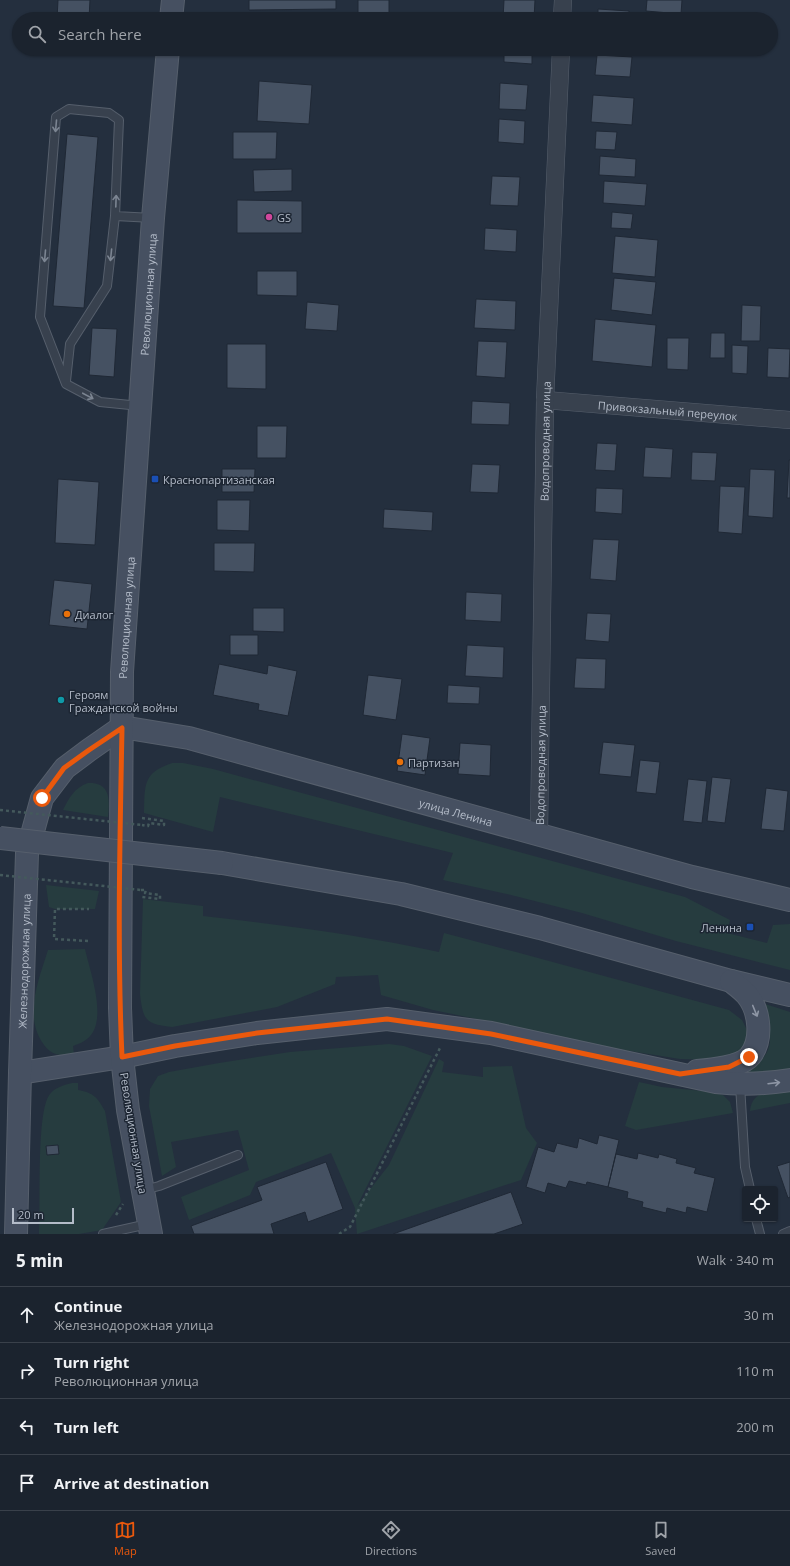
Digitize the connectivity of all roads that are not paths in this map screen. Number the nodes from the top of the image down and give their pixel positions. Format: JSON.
{"nodes":[{"id":1,"x":173,"y":0,"type":"edge"},
{"id":2,"x":563,"y":0,"type":"edge"},
{"id":3,"x":172,"y":12,"type":"edge"},
{"id":4,"x":562,"y":12,"type":"edge"},
{"id":5,"x":167,"y":56,"type":"edge"},
{"id":6,"x":560,"y":56,"type":"edge"},
{"id":7,"x":115,"y":216,"type":"junction"},
{"id":8,"x":153,"y":218,"type":"junction"},
{"id":9,"x":66,"y":384,"type":"junction"},
{"id":10,"x":545,"y":400,"type":"junction"},
{"id":11,"x":140,"y":406,"type":"junction"},
{"id":12,"x":790,"y":420,"type":"edge"},
{"id":13,"x":122,"y":728,"type":"junction"},
{"id":14,"x":539,"y":834,"type":"junction"},
{"id":15,"x":0,"y":838,"type":"edge"},
{"id":16,"x":790,"y":900,"type":"edge"},
{"id":17,"x":731,"y":981,"type":"junction"},
{"id":18,"x":790,"y":995,"type":"edge"},
{"id":19,"x":122,"y":1057,"type":"junction"},
{"id":20,"x":20,"y":1073,"type":"junction"},
{"id":21,"x":680,"y":1074,"type":"junction"},
{"id":22,"x":790,"y":1080,"type":"edge"},
{"id":23,"x":740,"y":1084,"type":"junction"},
{"id":24,"x":238,"y":1155,"type":"dead end"},
{"id":25,"x":749,"y":1186,"type":"edge"},
{"id":26,"x":143,"y":1190,"type":"junction"},
{"id":27,"x":757,"y":1222,"type":"edge"},
{"id":28,"x":150,"y":1229,"type":"edge"},
{"id":29,"x":790,"y":1232,"type":"edge"},
{"id":30,"x":16,"y":1234,"type":"edge"},
{"id":31,"x":103,"y":1234,"type":"edge"},
{"id":32,"x":760,"y":1234,"type":"edge"},
{"id":33,"x":783,"y":1234,"type":"edge"}],
"edges":[{"from":1,"to":3,"type":"main road"},
{"from":2,"to":4,"type":"street"},
{"from":5,"to":8,"type":"main road","name":"Революционная улица"},
{"from":6,"to":10,"type":"street","name":"Водопроводная улица"},
{"from":7,"to":8,"type":"lane"},
{"from":7,"to":9,"type":"lane","one_way":true},
{"from":7,"to":9,"type":"lane","one_way":true},
{"from":8,"to":11,"type":"main road","name":"Революционная улица"},
{"from":9,"to":11,"type":"lane","one_way":true},
{"from":10,"to":12,"type":"street","name":"Привокзальный переулок"},
{"from":10,"to":14,"type":"street","name":"Водопроводная улица"},
{"from":11,"to":13,"type":"main road","name":"Революционная улица"},
{"from":13,"to":14,"type":"main road","name":"улица Ленина"},
{"from":13,"to":19,"type":"main road","name":"Революционная улица"},
{"from":13,"to":20,"type":"main road","name":"Железнодорожная улица"},
{"from":14,"to":16,"type":"main road","name":"улица Ленина"},
{"from":15,"to":17,"type":"main road","bridge":true},
{"from":17,"to":18,"type":"main road"},
{"from":17,"to":21,"type":"main road","one_way":true},
{"from":19,"to":20,"type":"main road"},
{"from":19,"to":21,"type":"main road"},
{"from":19,"to":26,"type":"main road","name":"Революционная улица"},
{"from":20,"to":30,"type":"main road","name":"Железнодорожная улица"},
{"from":21,"to":23,"type":"main road"},
{"from":23,"to":22,"type":"main road","one_way":true},
{"from":23,"to":25,"type":"lane"},
{"from":24,"to":26,"type":"lane"},
{"from":26,"to":28,"type":"main road","name":"Революционная улица"},
{"from":27,"to":32,"type":"lane"},
{"from":28,"to":31,"type":"lane"},
{"from":29,"to":33,"type":"lane"}]}
